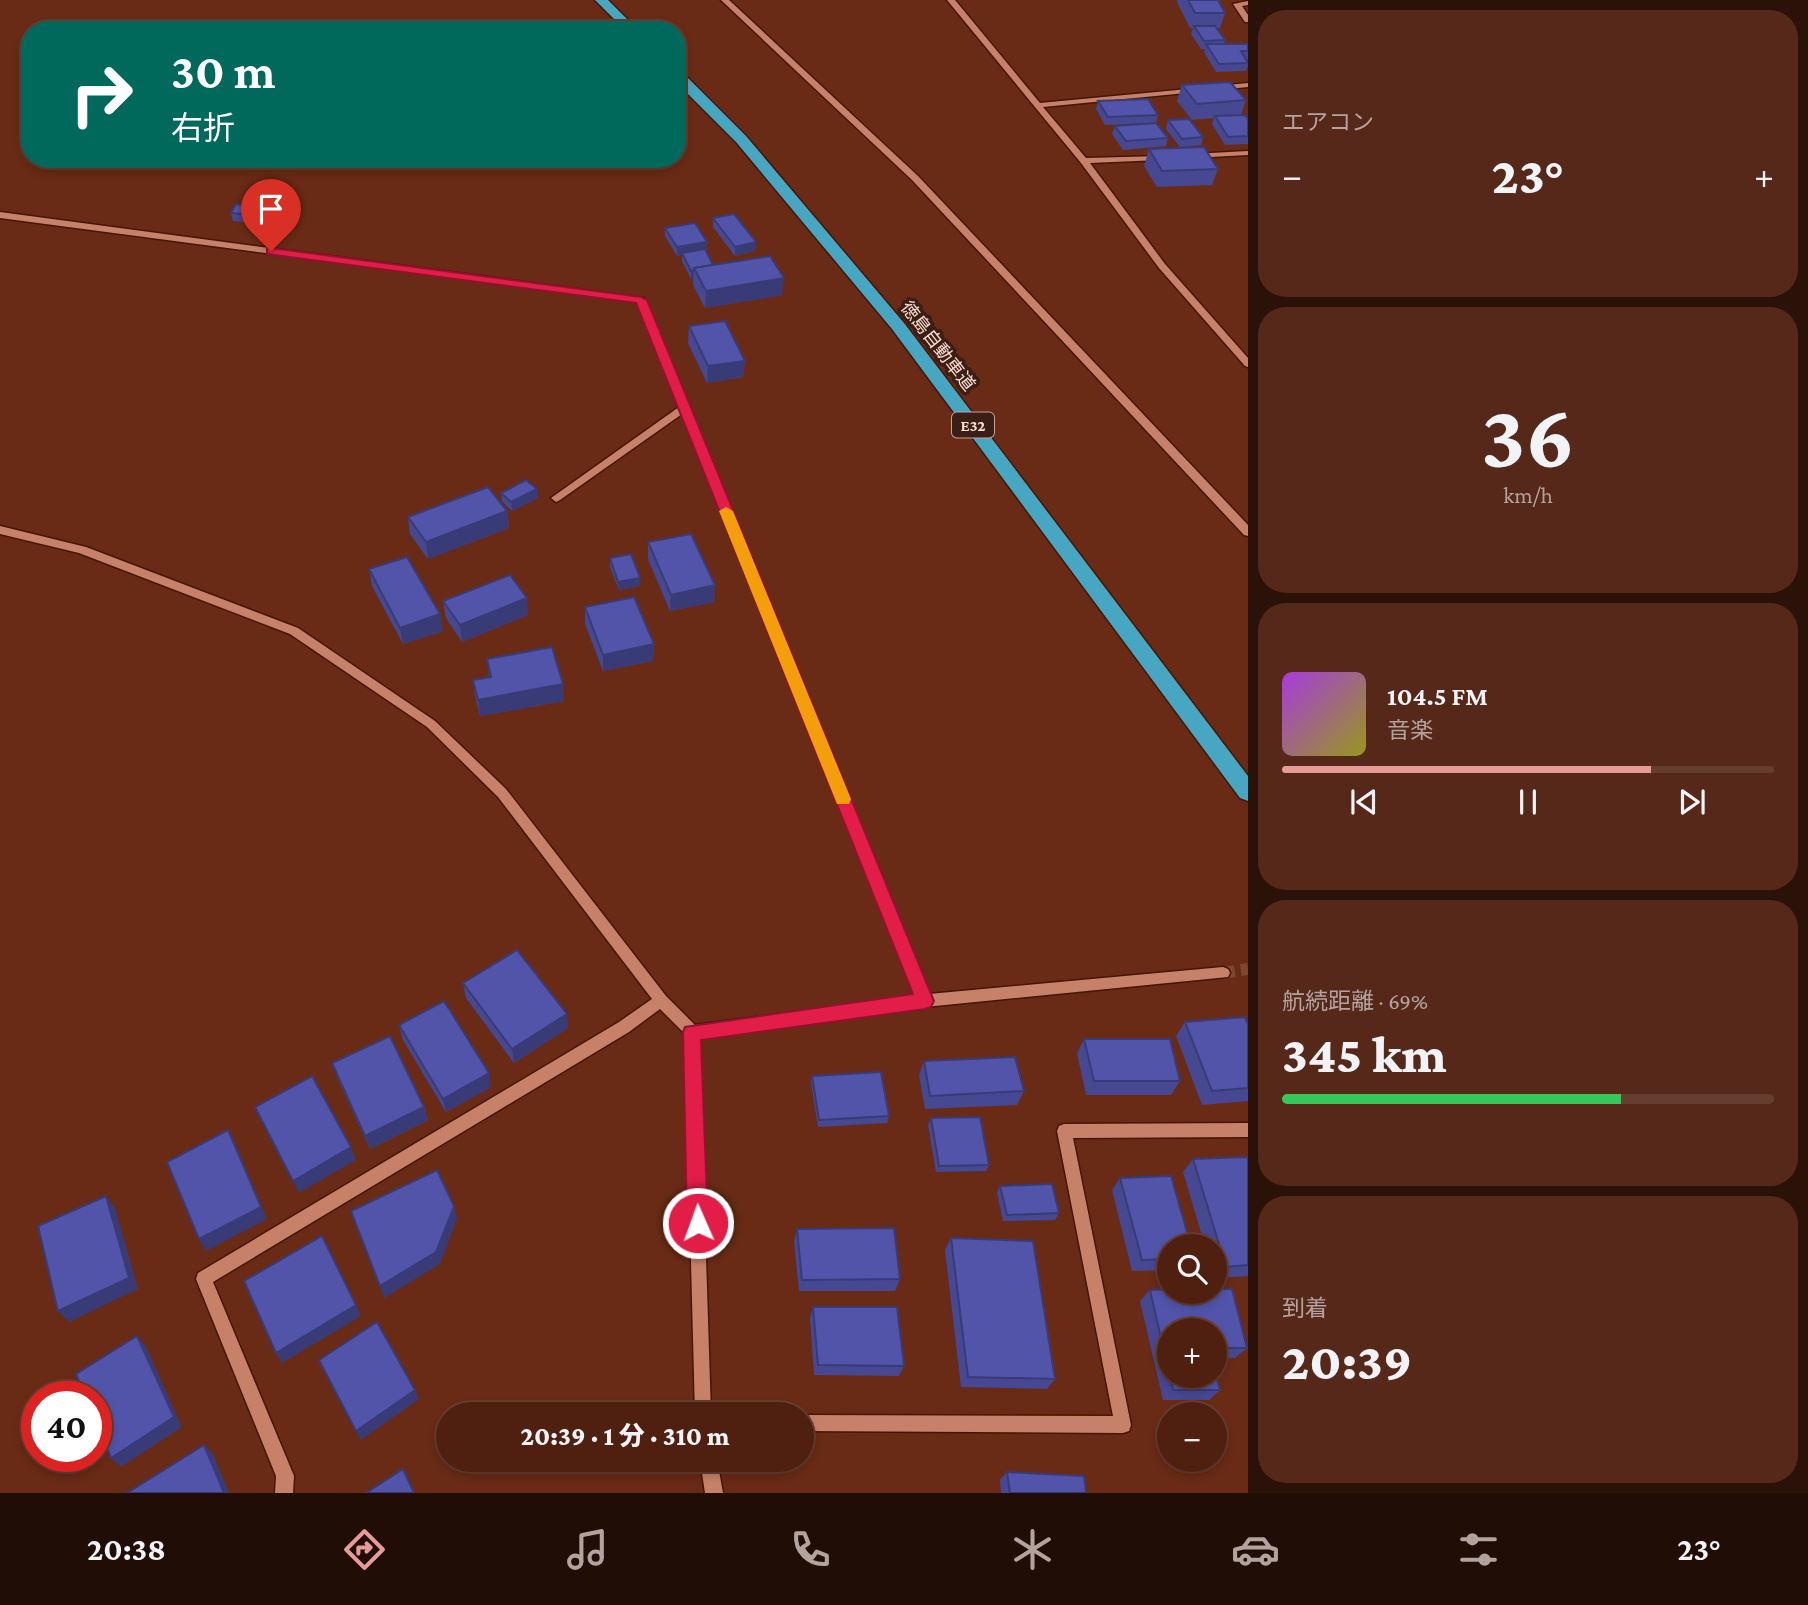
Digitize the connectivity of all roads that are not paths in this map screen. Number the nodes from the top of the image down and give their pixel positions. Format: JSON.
{"nodes":[{"id":1,"x":601,"y":0,"type":"edge"},
{"id":2,"x":725,"y":0,"type":"edge"},
{"id":3,"x":951,"y":0,"type":"edge"},
{"id":4,"x":1248,"y":3,"type":"edge"},
{"id":5,"x":1248,"y":20,"type":"edge"},
{"id":6,"x":623,"y":21,"type":"edge"},
{"id":7,"x":686,"y":84,"type":"edge"},
{"id":8,"x":1248,"y":85,"type":"edge"},
{"id":9,"x":1039,"y":104,"type":"junction"},
{"id":10,"x":1248,"y":153,"type":"edge"},
{"id":11,"x":1166,"y":157,"type":"edge"},
{"id":12,"x":1180,"y":157,"type":"edge"},
{"id":13,"x":1084,"y":162,"type":"junction"},
{"id":14,"x":0,"y":215,"type":"edge"},
{"id":15,"x":1248,"y":365,"type":"edge"},
{"id":16,"x":684,"y":408,"type":"junction"},
{"id":17,"x":556,"y":498,"type":"dead end"},
{"id":18,"x":0,"y":530,"type":"edge"},
{"id":19,"x":1248,"y":532,"type":"edge"},
{"id":20,"x":1248,"y":792,"type":"edge"},
{"id":21,"x":1223,"y":973,"type":"tunnel mouth"},
{"id":22,"x":661,"y":1000,"type":"junction"},
{"id":23,"x":925,"y":1001,"type":"junction"},
{"id":24,"x":692,"y":1032,"type":"junction"},
{"id":25,"x":1248,"y":1130,"type":"edge"},
{"id":26,"x":703,"y":1402,"type":"edge"},
{"id":27,"x":814,"y":1423,"type":"edge"},
{"id":28,"x":711,"y":1472,"type":"edge"},
{"id":29,"x":284,"y":1493,"type":"edge"},
{"id":30,"x":714,"y":1493,"type":"edge"}],
"edges":[{"from":1,"to":6,"type":"highway"},
{"from":2,"to":19,"type":"street"},
{"from":3,"to":9,"type":"street"},
{"from":4,"to":5,"type":"street"},
{"from":7,"to":20,"type":"highway","name":"徳島自動車道","number":"E32"},
{"from":8,"to":9,"type":"street"},
{"from":9,"to":13,"type":"street"},
{"from":10,"to":12,"type":"street"},
{"from":11,"to":13,"type":"street"},
{"from":13,"to":15,"type":"street"},
{"from":14,"to":16,"type":"street"},
{"from":16,"to":17,"type":"street"},
{"from":16,"to":23,"type":"street"},
{"from":18,"to":22,"type":"street"},
{"from":21,"to":23,"type":"street"},
{"from":22,"to":24,"type":"street"},
{"from":22,"to":29,"type":"street"},
{"from":23,"to":24,"type":"street"},
{"from":24,"to":26,"type":"street"},
{"from":25,"to":27,"type":"street"},
{"from":28,"to":30,"type":"street"}]}
